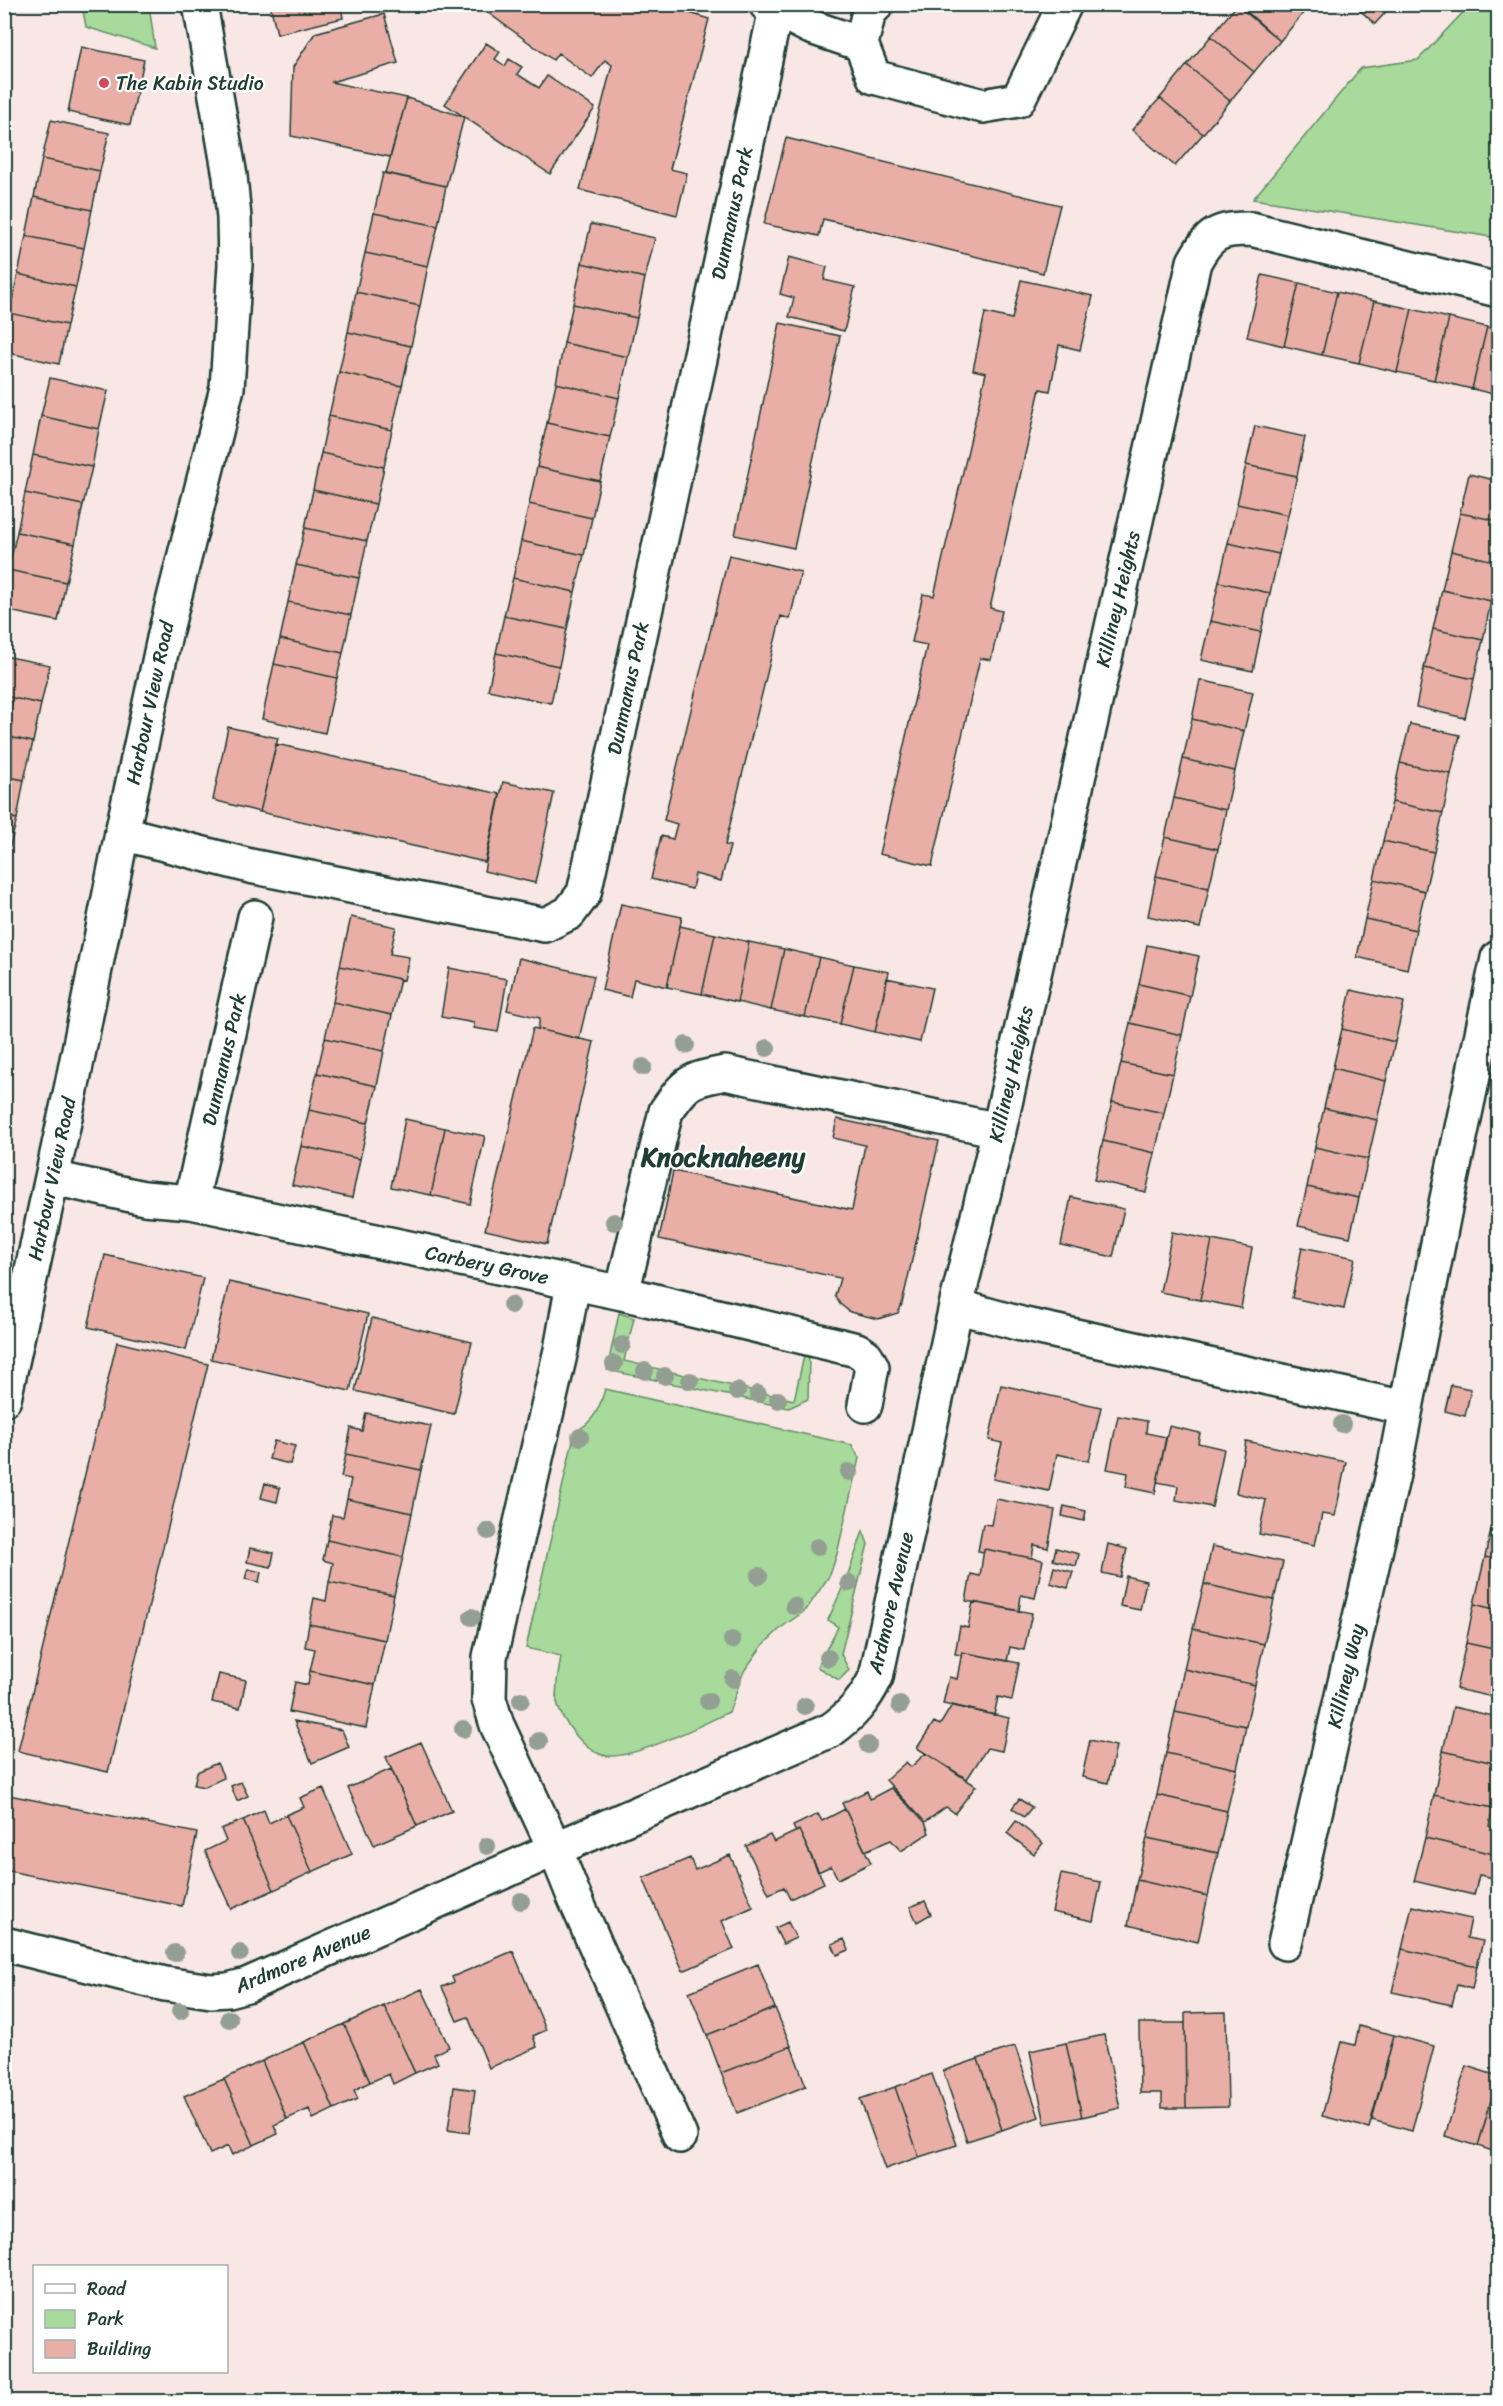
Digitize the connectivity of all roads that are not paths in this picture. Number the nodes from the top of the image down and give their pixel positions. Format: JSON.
{"nodes":[{"id":1,"x":200,"y":4,"type":"edge"},
{"id":2,"x":877,"y":4,"type":"edge"},
{"id":3,"x":1065,"y":4,"type":"edge"},
{"id":4,"x":771,"y":7,"type":"edge"},
{"id":5,"x":861,"y":44,"type":"junction"},
{"id":6,"x":1498,"y":290,"type":"edge"},
{"id":7,"x":122,"y":833,"type":"junction"},
{"id":8,"x":255,"y":917,"type":"dead end"},
{"id":9,"x":1498,"y":958,"type":"edge"},
{"id":10,"x":999,"y":1130,"type":"junction"},
{"id":11,"x":52,"y":1178,"type":"junction"},
{"id":12,"x":191,"y":1202,"type":"junction"},
{"id":13,"x":573,"y":1283,"type":"junction"},
{"id":14,"x":622,"y":1293,"type":"junction"},
{"id":15,"x":956,"y":1306,"type":"junction"},
{"id":16,"x":4,"y":1399,"type":"edge"},
{"id":17,"x":865,"y":1406,"type":"dead end"},
{"id":18,"x":1406,"y":1408,"type":"junction"},
{"id":19,"x":555,"y":1849,"type":"junction"},
{"id":20,"x":1285,"y":1943,"type":"dead end"},
{"id":21,"x":4,"y":1944,"type":"edge"},
{"id":22,"x":680,"y":2136,"type":"dead end"}],
"edges":[{"from":1,"to":7,"type":"street","name":"Harbour View Road"},
{"from":2,"to":5,"type":"street"},
{"from":3,"to":5,"type":"street"},
{"from":4,"to":5,"type":"street"},
{"from":4,"to":7,"type":"street","name":"Dunmanus Park"},
{"from":6,"to":10,"type":"street","name":"Killiney Heights"},
{"from":7,"to":11,"type":"street","name":"Harbour View Road"},
{"from":8,"to":12,"type":"street","name":"Dunmanus Park"},
{"from":9,"to":18,"type":"street"},
{"from":10,"to":14,"type":"street"},
{"from":10,"to":15,"type":"street","name":"Killiney Heights"},
{"from":11,"to":12,"type":"street","name":"Carbery Grove"},
{"from":11,"to":16,"type":"street","name":"Harbour View Road"},
{"from":12,"to":13,"type":"street","name":"Carbery Grove"},
{"from":13,"to":14,"type":"street","name":"Carbery Grove"},
{"from":13,"to":19,"type":"street"},
{"from":14,"to":17,"type":"street","name":"Carbery Grove"},
{"from":15,"to":18,"type":"street"},
{"from":15,"to":19,"type":"street","name":"Ardmore Avenue"},
{"from":18,"to":20,"type":"street","name":"Killiney Way"},
{"from":19,"to":21,"type":"street","name":"Ardmore Avenue"},
{"from":19,"to":22,"type":"street"}]}
